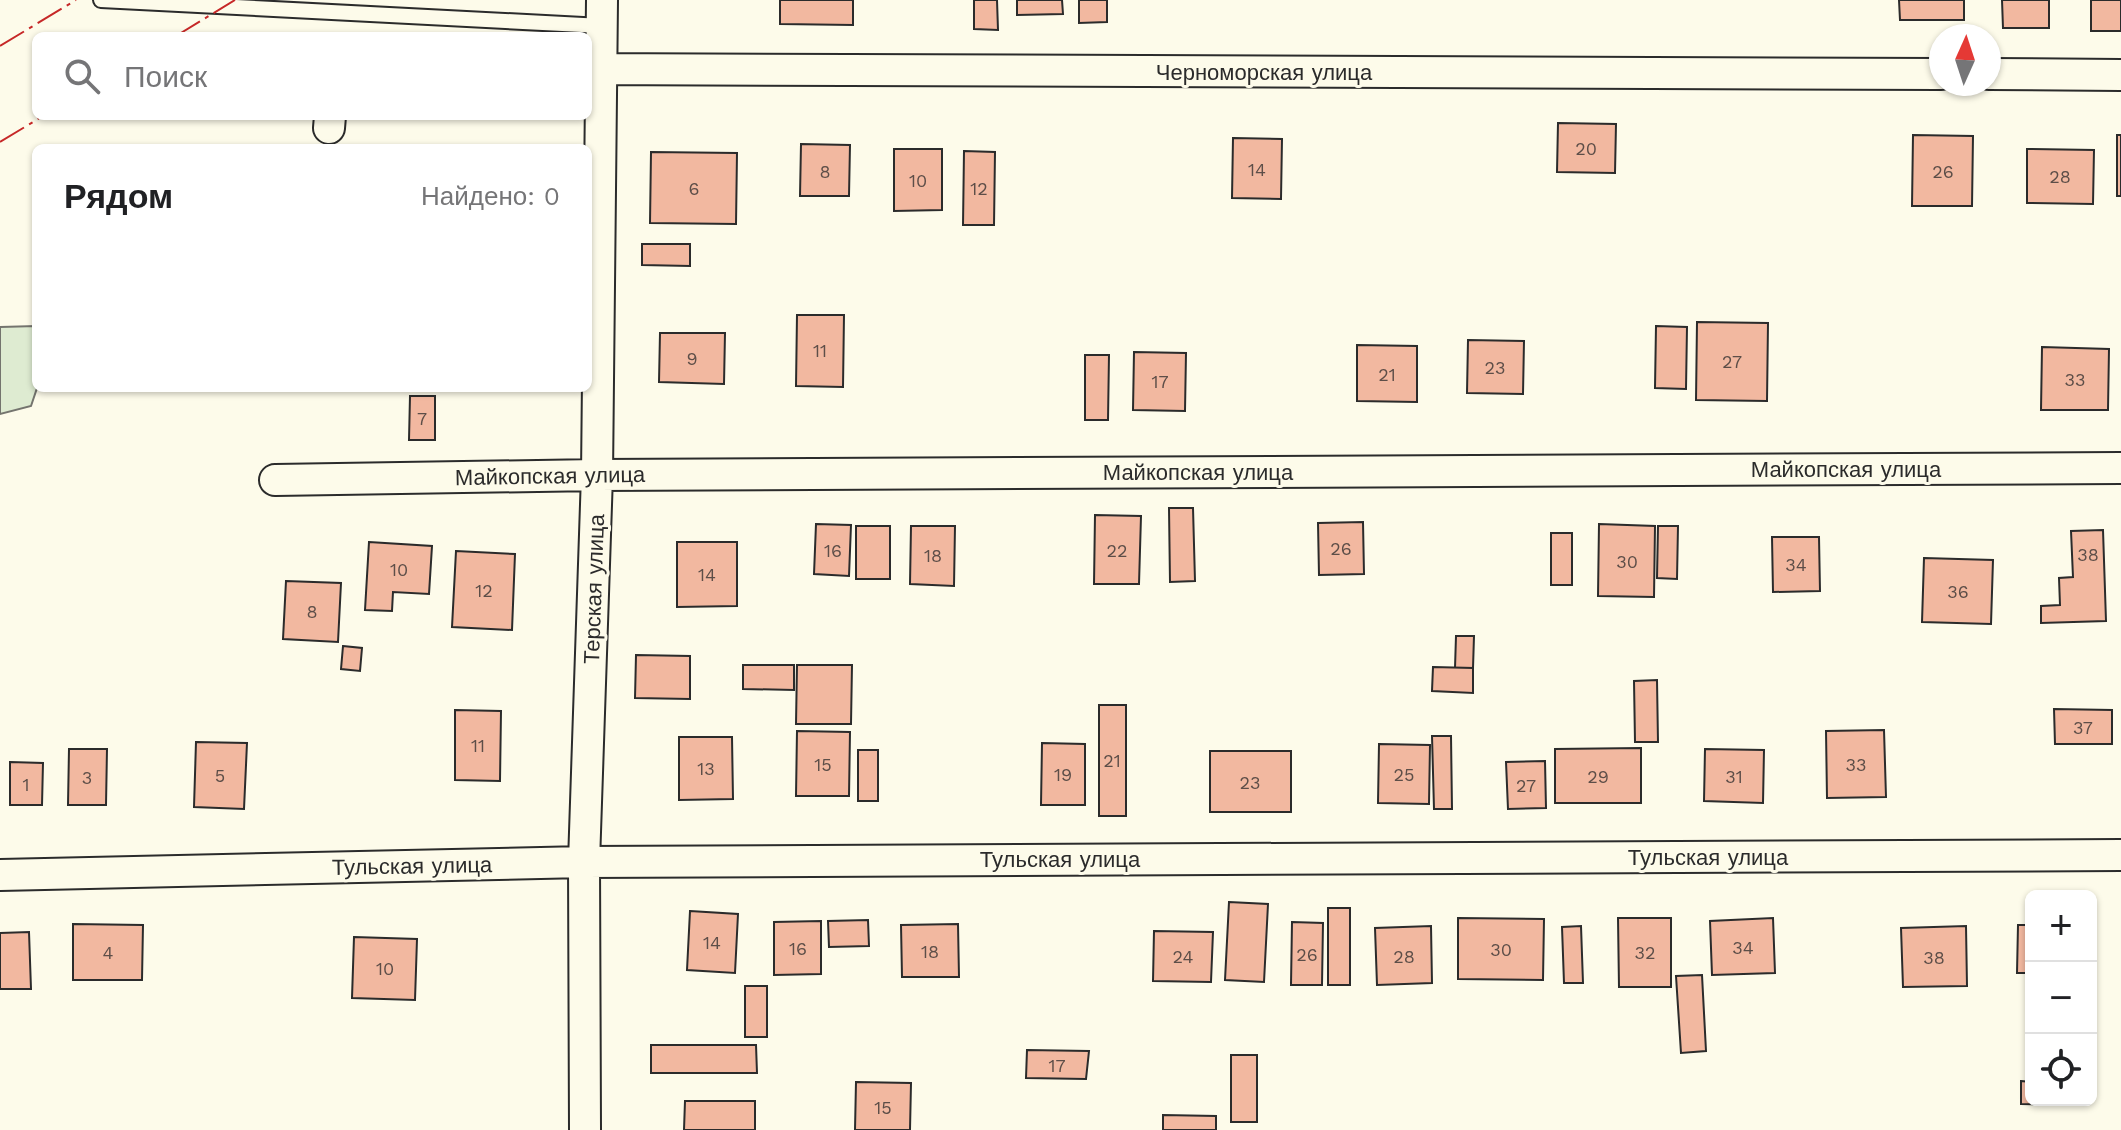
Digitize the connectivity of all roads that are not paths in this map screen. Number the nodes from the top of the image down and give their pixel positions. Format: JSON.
{"nodes":[{"id":1,"x":101,"y":0,"type":"edge"},
{"id":2,"x":602,"y":13,"type":"edge"},
{"id":3,"x":595,"y":70,"type":"edge"},
{"id":4,"x":1929,"y":74,"type":"edge"},
{"id":5,"x":2001,"y":74,"type":"edge"},
{"id":6,"x":2121,"y":75,"type":"edge"},
{"id":7,"x":2121,"y":468,"type":"edge"},
{"id":8,"x":597,"y":475,"type":"junction"},
{"id":9,"x":275,"y":480,"type":"dead end"},
{"id":10,"x":2121,"y":855,"type":"edge"},
{"id":11,"x":584,"y":862,"type":"junction"},
{"id":12,"x":0,"y":875,"type":"edge"},
{"id":13,"x":585,"y":1130,"type":"edge"}],
"edges":[{"from":1,"to":2,"type":"lane"},
{"from":2,"to":3,"type":"street","name":"Терская улица"},
{"from":3,"to":4,"type":"street","name":"Черноморская улица"},
{"from":3,"to":8,"type":"street","name":"Терская улица"},
{"from":5,"to":6,"type":"street"},
{"from":7,"to":8,"type":"street","name":"Майкопская улица"},
{"from":8,"to":9,"type":"street","name":"Майкопская улица"},
{"from":8,"to":11,"type":"street","name":"Терская улица"},
{"from":10,"to":11,"type":"street","name":"Тульская улица"},
{"from":11,"to":12,"type":"street","name":"Тульская улица"},
{"from":11,"to":13,"type":"street","name":"Терская улица"}]}
